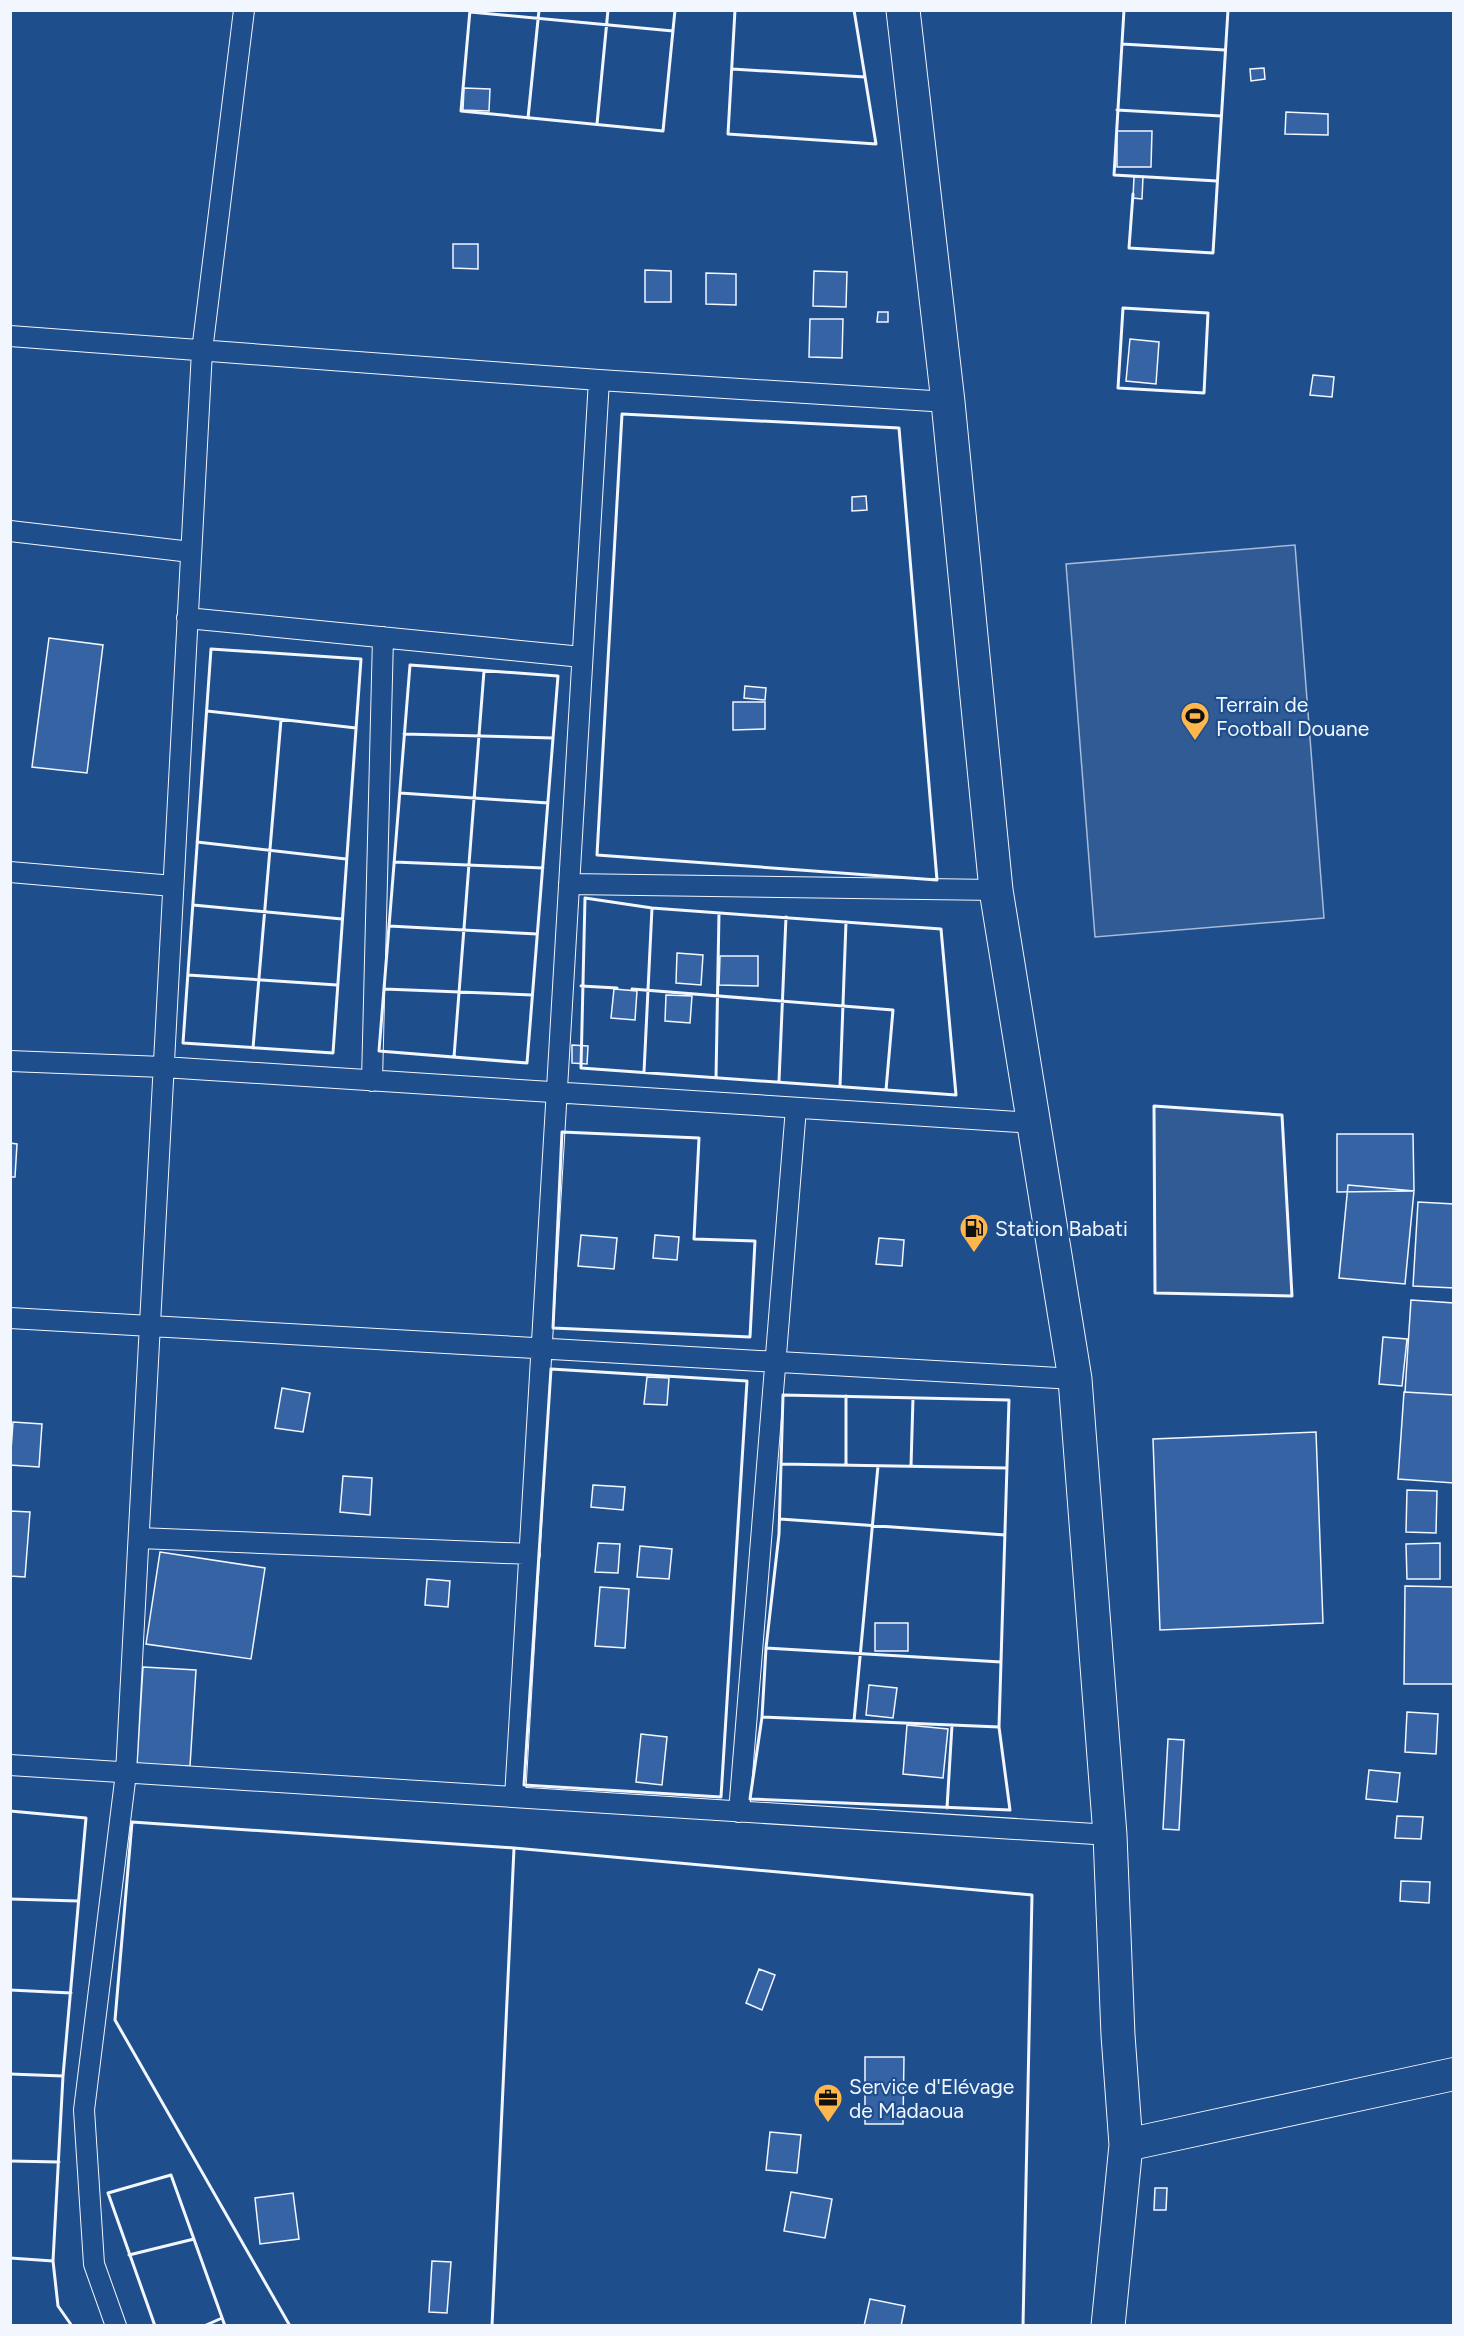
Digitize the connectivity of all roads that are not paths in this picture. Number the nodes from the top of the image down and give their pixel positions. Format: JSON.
{"nodes":[{"id":1,"x":244,"y":10,"type":"edge"},
{"id":2,"x":903,"y":10,"type":"edge"},
{"id":3,"x":10,"y":336,"type":"edge"},
{"id":4,"x":202,"y":351,"type":"junction"},
{"id":5,"x":599,"y":380,"type":"junction"},
{"id":6,"x":948,"y":402,"type":"junction"},
{"id":7,"x":10,"y":531,"type":"edge"},
{"id":8,"x":191,"y":552,"type":"junction"},
{"id":9,"x":187,"y":618,"type":"junction"},
{"id":10,"x":383,"y":637,"type":"junction"},
{"id":11,"x":582,"y":657,"type":"junction"},
{"id":12,"x":10,"y":872,"type":"edge"},
{"id":13,"x":569,"y":884,"type":"junction"},
{"id":14,"x":173,"y":886,"type":"junction"},
{"id":15,"x":996,"y":890,"type":"junction"},
{"id":16,"x":10,"y":1060,"type":"edge"},
{"id":17,"x":163,"y":1067,"type":"junction"},
{"id":18,"x":372,"y":1081,"type":"junction"},
{"id":19,"x":557,"y":1093,"type":"junction"},
{"id":20,"x":796,"y":1108,"type":"junction"},
{"id":21,"x":1035,"y":1123,"type":"junction"},
{"id":22,"x":10,"y":1318,"type":"edge"},
{"id":23,"x":150,"y":1326,"type":"junction"},
{"id":24,"x":542,"y":1349,"type":"junction"},
{"id":25,"x":776,"y":1363,"type":"junction"},
{"id":26,"x":1075,"y":1379,"type":"junction"},
{"id":27,"x":139,"y":1538,"type":"junction"},
{"id":28,"x":530,"y":1554,"type":"junction"},
{"id":29,"x":10,"y":1765,"type":"edge"},
{"id":30,"x":126,"y":1773,"type":"junction"},
{"id":31,"x":515,"y":1797,"type":"junction"},
{"id":32,"x":739,"y":1812,"type":"junction"},
{"id":33,"x":1110,"y":1835,"type":"junction"},
{"id":34,"x":1454,"y":2074,"type":"edge"},
{"id":35,"x":1126,"y":2145,"type":"junction"},
{"id":36,"x":116,"y":2325,"type":"edge"},
{"id":37,"x":1108,"y":2325,"type":"edge"}],
"edges":[{"from":1,"to":4,"type":"street"},
{"from":2,"to":6,"type":"highway"},
{"from":3,"to":4,"type":"street"},
{"from":4,"to":5,"type":"street"},
{"from":4,"to":8,"type":"street"},
{"from":5,"to":6,"type":"street"},
{"from":5,"to":11,"type":"street"},
{"from":6,"to":15,"type":"highway"},
{"from":7,"to":8,"type":"street"},
{"from":8,"to":9,"type":"street"},
{"from":9,"to":10,"type":"street"},
{"from":9,"to":14,"type":"street"},
{"from":10,"to":11,"type":"street"},
{"from":10,"to":18,"type":"street"},
{"from":11,"to":13,"type":"street"},
{"from":12,"to":14,"type":"street"},
{"from":13,"to":15,"type":"street"},
{"from":13,"to":19,"type":"street"},
{"from":14,"to":17,"type":"street"},
{"from":15,"to":21,"type":"highway"},
{"from":16,"to":17,"type":"street"},
{"from":17,"to":18,"type":"street"},
{"from":17,"to":23,"type":"street"},
{"from":18,"to":19,"type":"street"},
{"from":19,"to":20,"type":"street"},
{"from":19,"to":24,"type":"street"},
{"from":20,"to":21,"type":"street"},
{"from":20,"to":25,"type":"street"},
{"from":21,"to":26,"type":"highway"},
{"from":22,"to":23,"type":"street"},
{"from":23,"to":24,"type":"street"},
{"from":23,"to":27,"type":"street"},
{"from":24,"to":25,"type":"street"},
{"from":24,"to":28,"type":"street"},
{"from":25,"to":26,"type":"street"},
{"from":25,"to":32,"type":"street"},
{"from":26,"to":33,"type":"highway"},
{"from":27,"to":28,"type":"street"},
{"from":27,"to":30,"type":"street"},
{"from":28,"to":31,"type":"street"},
{"from":29,"to":30,"type":"street"},
{"from":30,"to":31,"type":"street"},
{"from":30,"to":36,"type":"street"},
{"from":31,"to":32,"type":"street"},
{"from":32,"to":33,"type":"street"},
{"from":33,"to":35,"type":"highway"},
{"from":34,"to":35,"type":"main road"},
{"from":35,"to":37,"type":"highway"}]}
